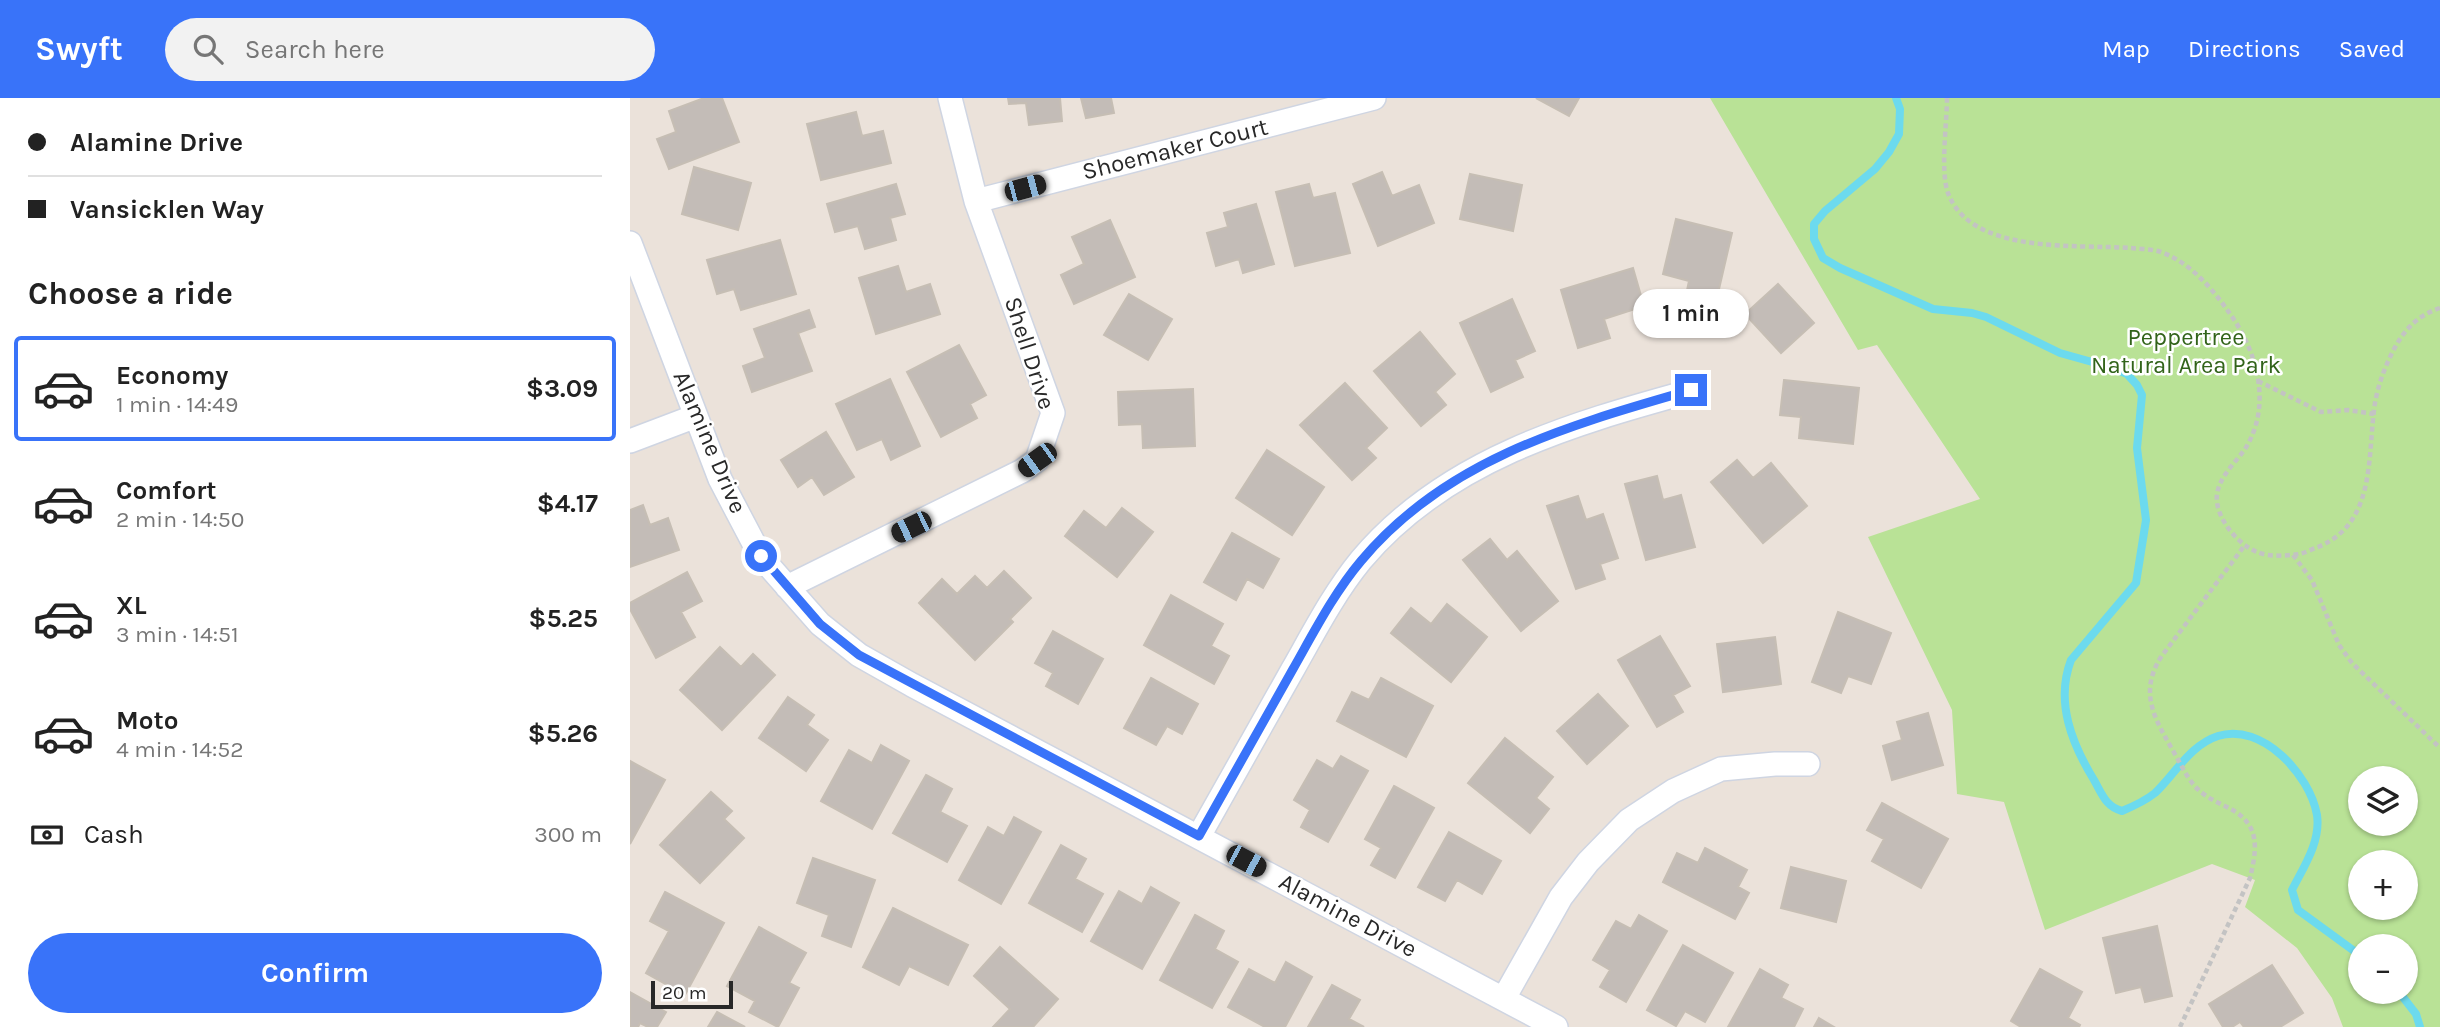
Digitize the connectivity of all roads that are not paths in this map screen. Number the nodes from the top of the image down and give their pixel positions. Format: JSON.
{"nodes":[{"id":1,"x":950,"y":98,"type":"edge"},
{"id":2,"x":1374,"y":98,"type":"edge"},
{"id":3,"x":976,"y":201,"type":"junction"},
{"id":4,"x":630,"y":243,"type":"edge"},
{"id":5,"x":1691,"y":390,"type":"dead end"},
{"id":6,"x":696,"y":416,"type":"junction"},
{"id":7,"x":630,"y":441,"type":"edge"},
{"id":8,"x":787,"y":587,"type":"junction"},
{"id":9,"x":1808,"y":764,"type":"dead end"},
{"id":10,"x":1199,"y":836,"type":"junction"},
{"id":11,"x":1504,"y":998,"type":"junction"},
{"id":12,"x":1556,"y":1027,"type":"edge"}],
"edges":[{"from":1,"to":3,"type":"street","name":"Shell Drive"},
{"from":2,"to":3,"type":"street","name":"Shoemaker Court"},
{"from":3,"to":8,"type":"street","name":"Shell Drive"},
{"from":4,"to":6,"type":"street","name":"Alamine Drive"},
{"from":5,"to":10,"type":"street"},
{"from":6,"to":7,"type":"street"},
{"from":6,"to":8,"type":"street","name":"Alamine Drive"},
{"from":8,"to":10,"type":"street","name":"Alamine Drive"},
{"from":9,"to":11,"type":"street"},
{"from":10,"to":11,"type":"street","name":"Alamine Drive"},
{"from":11,"to":12,"type":"street","name":"Alamine Drive"}]}
